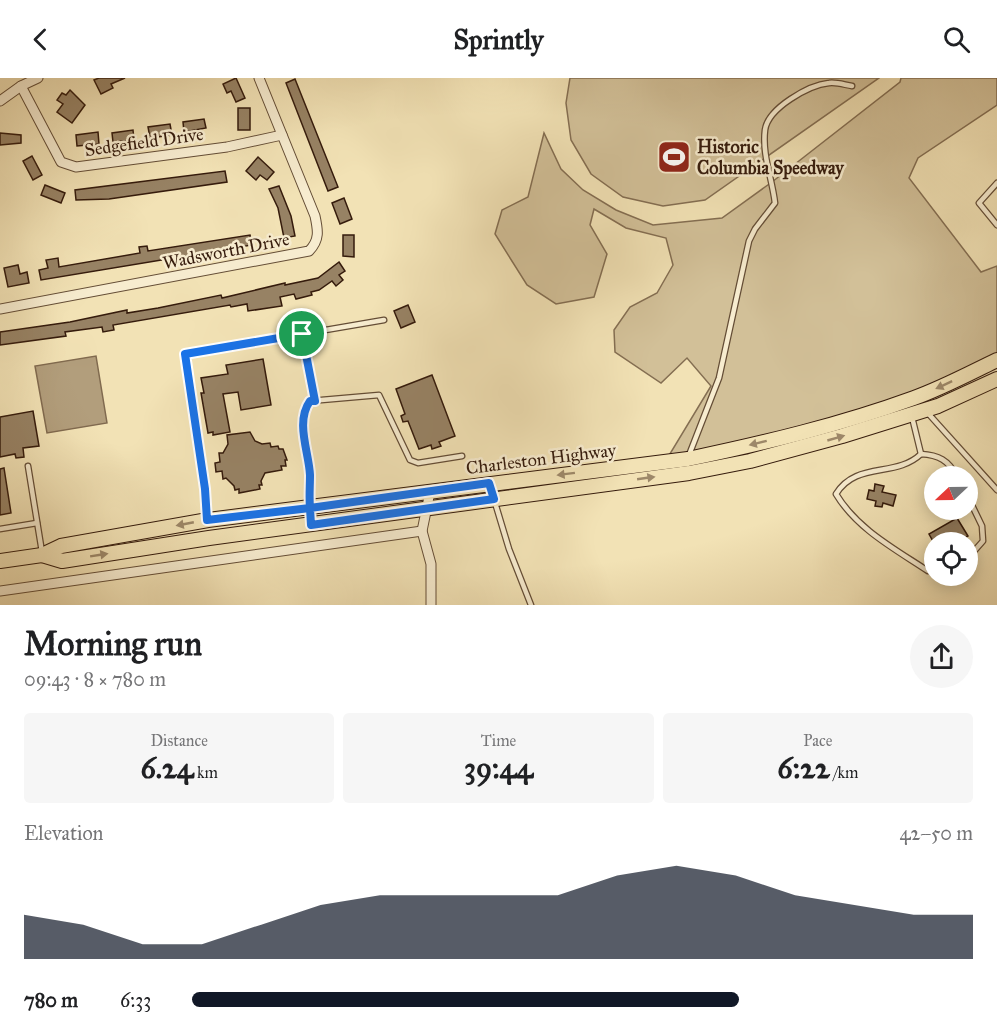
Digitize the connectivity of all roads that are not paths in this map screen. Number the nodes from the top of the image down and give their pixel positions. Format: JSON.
{"nodes":[{"id":1,"x":38,"y":78,"type":"edge"},
{"id":2,"x":259,"y":78,"type":"edge"},
{"id":3,"x":21,"y":86,"type":"junction"},
{"id":4,"x":852,"y":86,"type":"dead end"},
{"id":5,"x":0,"y":101,"type":"edge"},
{"id":6,"x":282,"y":135,"type":"junction"},
{"id":7,"x":997,"y":183,"type":"edge"},
{"id":8,"x":997,"y":225,"type":"edge"},
{"id":9,"x":0,"y":309,"type":"edge"},
{"id":10,"x":384,"y":320,"type":"dead end"},
{"id":11,"x":302,"y":334,"type":"junction"},
{"id":12,"x":997,"y":360,"type":"edge"},
{"id":13,"x":997,"y":379,"type":"edge"},
{"id":14,"x":912,"y":399,"type":"junction"},
{"id":15,"x":315,"y":401,"type":"junction"},
{"id":16,"x":925,"y":410,"type":"junction"},
{"id":17,"x":911,"y":414,"type":"junction"},
{"id":18,"x":921,"y":454,"type":"junction"},
{"id":19,"x":462,"y":456,"type":"dead end"},
{"id":20,"x":28,"y":466,"type":"dead end"},
{"id":21,"x":688,"y":466,"type":"junction"},
{"id":22,"x":950,"y":466,"type":"edge"},
{"id":23,"x":489,"y":483,"type":"junction"},
{"id":24,"x":997,"y":490,"type":"edge"},
{"id":25,"x":430,"y":492,"type":"junction"},
{"id":26,"x":494,"y":499,"type":"junction"},
{"id":27,"x":310,"y":508,"type":"junction"},
{"id":28,"x":426,"y":510,"type":"junction"},
{"id":29,"x":978,"y":517,"type":"edge"},
{"id":30,"x":207,"y":520,"type":"junction"},
{"id":31,"x":37,"y":523,"type":"junction"},
{"id":32,"x":311,"y":525,"type":"junction"},
{"id":33,"x":0,"y":529,"type":"edge"},
{"id":34,"x":422,"y":531,"type":"junction"},
{"id":35,"x":978,"y":547,"type":"edge"},
{"id":36,"x":42,"y":555,"type":"junction"},
{"id":37,"x":0,"y":561,"type":"edge"},
{"id":38,"x":924,"y":568,"type":"edge"},
{"id":39,"x":0,"y":591,"type":"edge"},
{"id":40,"x":431,"y":605,"type":"edge"},
{"id":41,"x":531,"y":605,"type":"edge"}],
"edges":[{"from":1,"to":3,"type":"street"},
{"from":2,"to":6,"type":"street","name":"Wadsworth Drive"},
{"from":3,"to":5,"type":"street"},
{"from":3,"to":6,"type":"street","name":"Sedgefield Drive"},
{"from":4,"to":21,"type":"lane"},
{"from":6,"to":9,"type":"street","name":"Wadsworth Drive"},
{"from":7,"to":8,"type":"lane"},
{"from":10,"to":11,"type":"lane"},
{"from":11,"to":15,"type":"lane"},
{"from":11,"to":30,"type":"lane"},
{"from":12,"to":14,"type":"main road","name":"Charleston Highway","one_way":true},
{"from":13,"to":16,"type":"main road","name":"Charleston Highway"},
{"from":14,"to":16,"type":"lane"},
{"from":14,"to":17,"type":"lane"},
{"from":14,"to":21,"type":"main road","name":"Charleston Highway","one_way":true},
{"from":15,"to":19,"type":"lane"},
{"from":15,"to":27,"type":"lane"},
{"from":16,"to":17,"type":"main road","name":"Charleston Highway"},
{"from":16,"to":24,"type":"lane"},
{"from":17,"to":18,"type":"lane"},
{"from":21,"to":17,"type":"main road","name":"Charleston Highway","one_way":true},
{"from":18,"to":22,"type":"lane"},
{"from":18,"to":38,"type":"lane"},
{"from":20,"to":31,"type":"lane"},
{"from":21,"to":23,"type":"main road","name":"Charleston Highway","one_way":true},
{"from":26,"to":21,"type":"main road","name":"Charleston Highway","one_way":true},
{"from":23,"to":25,"type":"main road","name":"Charleston Highway"},
{"from":23,"to":26,"type":"lane"},
{"from":25,"to":27,"type":"main road","name":"Charleston Highway"},
{"from":25,"to":28,"type":"street"},
{"from":26,"to":28,"type":"main road","name":"Charleston Highway"},
{"from":26,"to":41,"type":"lane"},
{"from":27,"to":30,"type":"main road","name":"Charleston Highway"},
{"from":27,"to":32,"type":"lane"},
{"from":28,"to":32,"type":"main road","name":"Charleston Highway"},
{"from":28,"to":34,"type":"street"},
{"from":29,"to":35,"type":"lane"},
{"from":30,"to":36,"type":"main road","name":"Charleston Highway","one_way":true},
{"from":31,"to":33,"type":"lane"},
{"from":31,"to":36,"type":"lane"},
{"from":36,"to":32,"type":"main road","name":"Charleston Highway","one_way":true},
{"from":34,"to":39,"type":"street"},
{"from":34,"to":40,"type":"street"},
{"from":36,"to":37,"type":"main road","name":"Charleston Highway"}]}
